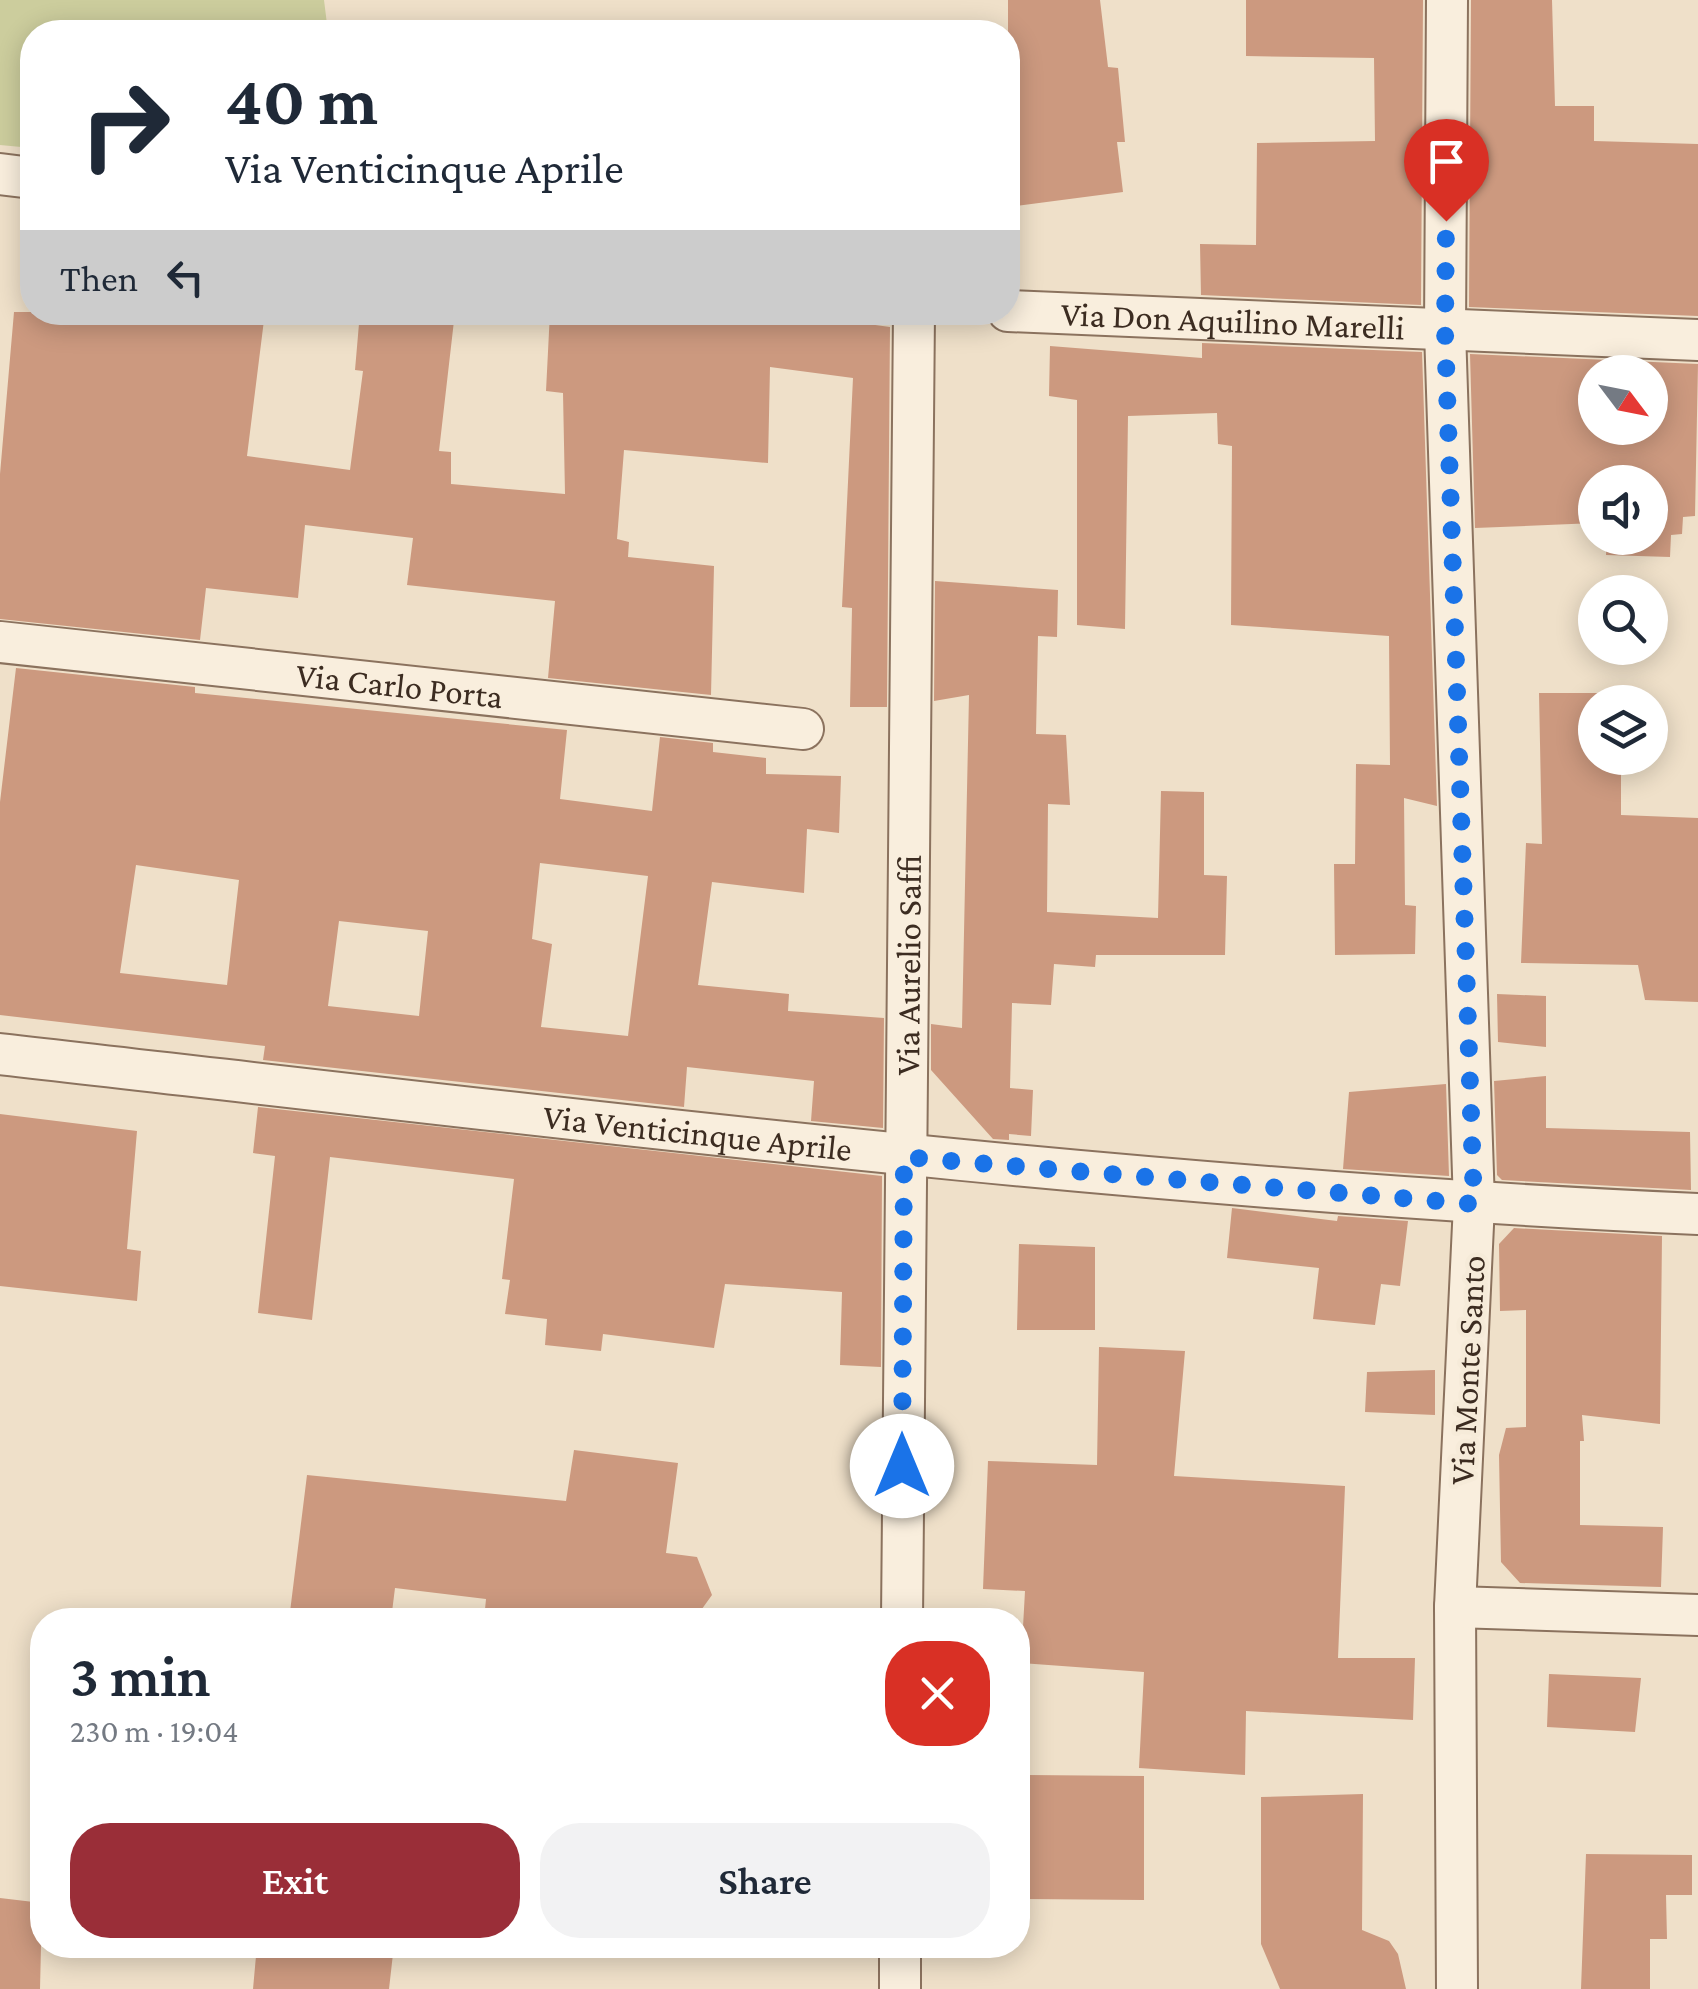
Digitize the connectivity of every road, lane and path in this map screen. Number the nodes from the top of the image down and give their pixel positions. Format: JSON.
{"nodes":[{"id":1,"x":1446,"y":0,"type":"edge"},
{"id":2,"x":1020,"y":313,"type":"edge"},
{"id":3,"x":914,"y":325,"type":"edge"},
{"id":4,"x":1445,"y":331,"type":"junction"},
{"id":5,"x":1698,"y":340,"type":"edge"},
{"id":6,"x":0,"y":642,"type":"edge"},
{"id":7,"x":803,"y":730,"type":"dead end"},
{"id":8,"x":0,"y":1054,"type":"edge"},
{"id":9,"x":904,"y":1157,"type":"junction"},
{"id":10,"x":1474,"y":1204,"type":"junction"},
{"id":11,"x":1698,"y":1214,"type":"edge"},
{"id":12,"x":902,"y":1608,"type":"edge"},
{"id":13,"x":1455,"y":1608,"type":"junction"},
{"id":14,"x":1698,"y":1615,"type":"edge"},
{"id":15,"x":900,"y":1958,"type":"edge"},
{"id":16,"x":900,"y":1989,"type":"edge"},
{"id":17,"x":1457,"y":1989,"type":"edge"}],
"edges":[{"from":1,"to":4,"type":"street","name":"Via Monte Santo"},
{"from":2,"to":4,"type":"street","name":"Via Don Aquilino Marelli"},
{"from":3,"to":9,"type":"street","name":"Via Aurelio Saffi"},
{"from":4,"to":5,"type":"street","name":"Via Don Aquilino Marelli"},
{"from":4,"to":10,"type":"street","name":"Via Monte Santo"},
{"from":6,"to":7,"type":"street","name":"Via Carlo Porta"},
{"from":8,"to":9,"type":"street","name":"Via Venticinque Aprile"},
{"from":9,"to":10,"type":"street","name":"Via Venticinque Aprile"},
{"from":9,"to":12,"type":"street","name":"Via Aurelio Saffi"},
{"from":10,"to":11,"type":"street","name":"Via Venticinque Aprile"},
{"from":10,"to":13,"type":"street","name":"Via Monte Santo"},
{"from":13,"to":14,"type":"street"},
{"from":13,"to":17,"type":"street","name":"Via Monte Santo"},
{"from":15,"to":16,"type":"street"}]}
